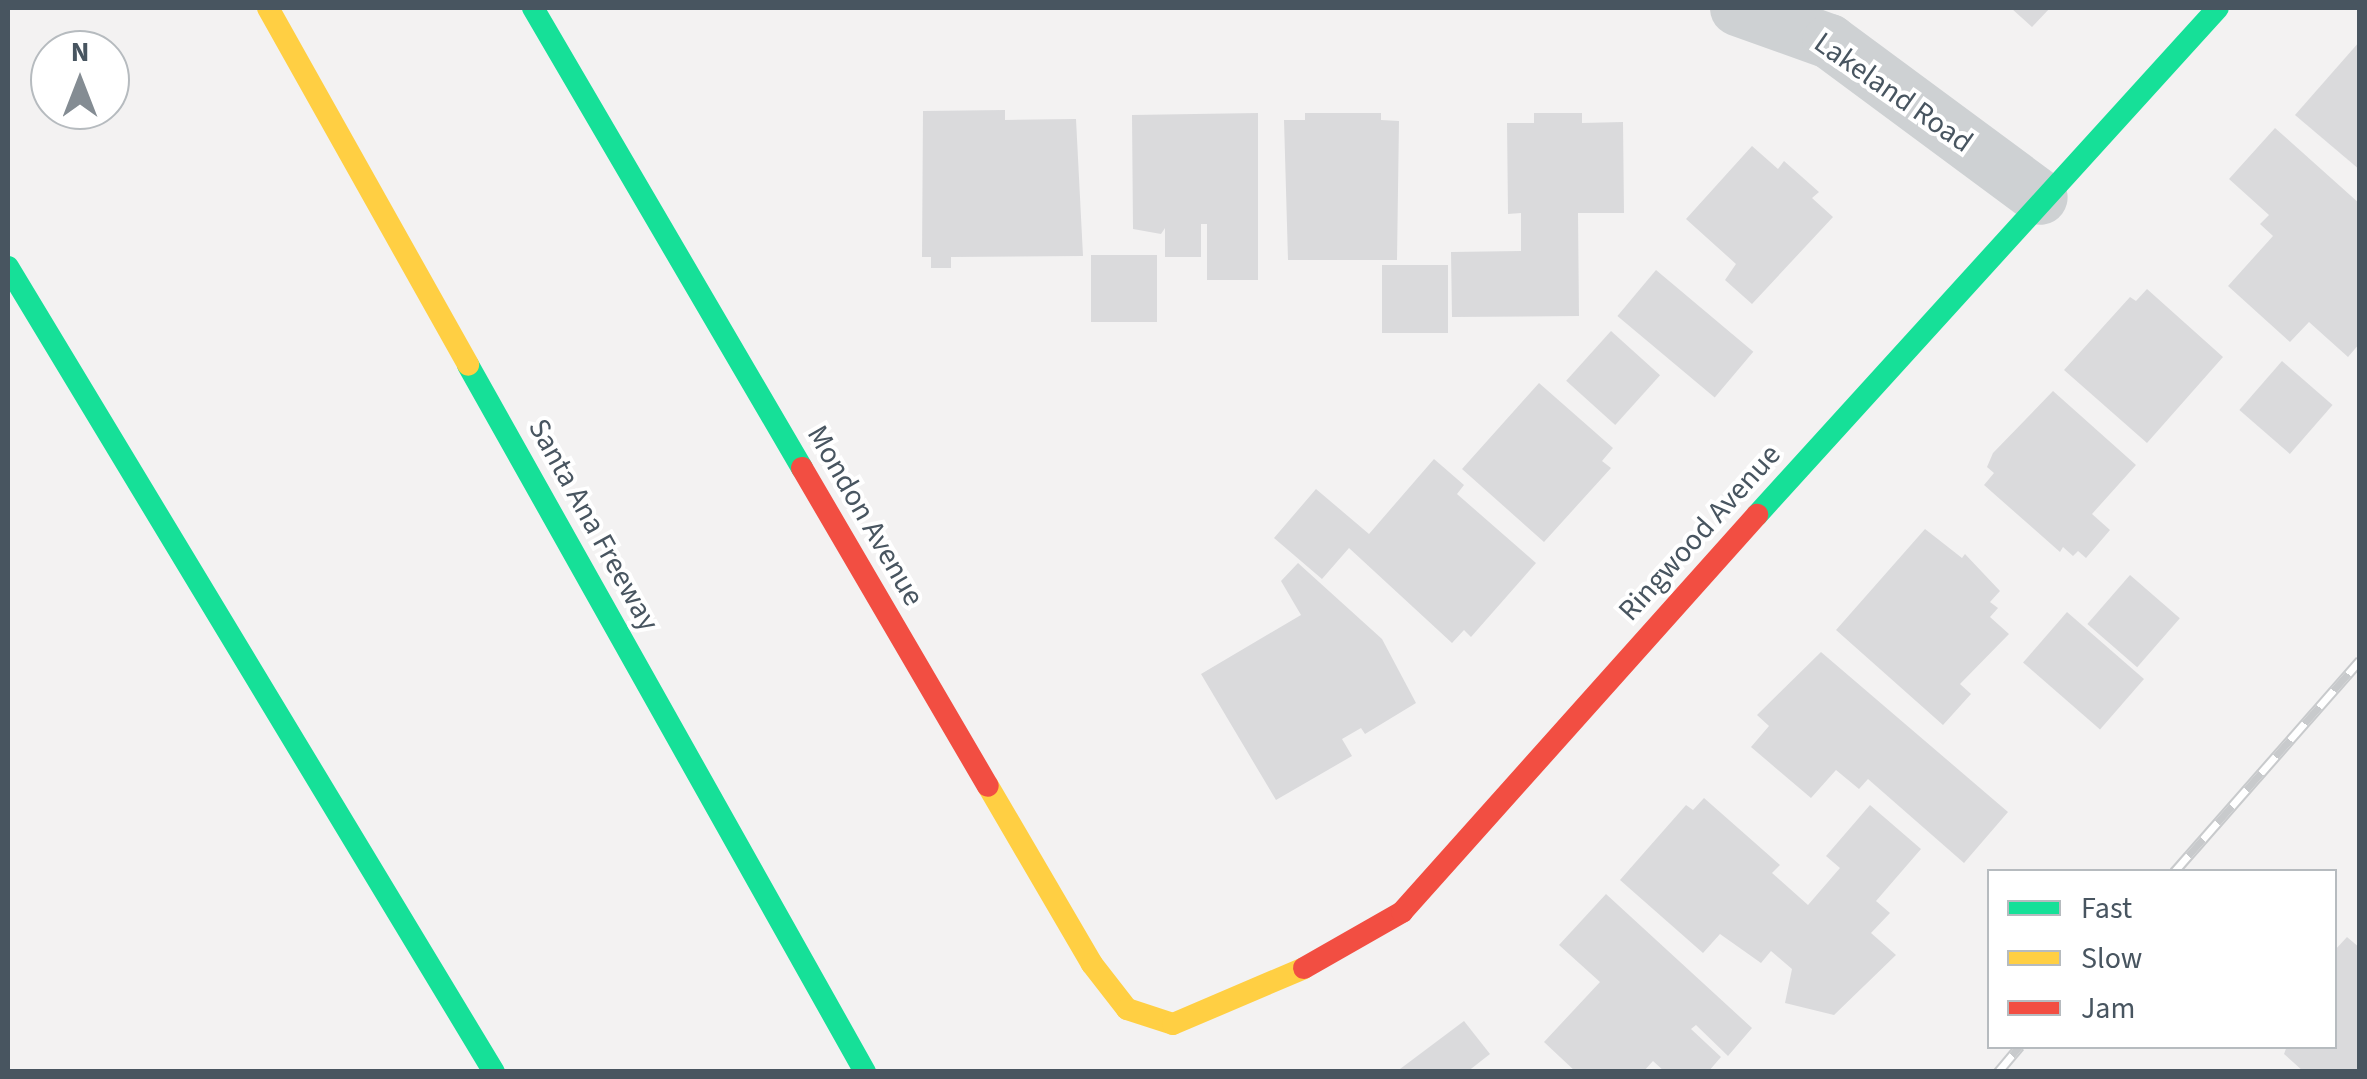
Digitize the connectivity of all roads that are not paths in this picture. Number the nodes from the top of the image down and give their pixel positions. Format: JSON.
{"nodes":[{"id":1,"x":268,"y":8,"type":"edge"},
{"id":2,"x":532,"y":8,"type":"edge"},
{"id":3,"x":1737,"y":8,"type":"edge"},
{"id":4,"x":2218,"y":8,"type":"edge"},
{"id":5,"x":2040,"y":197,"type":"junction"},
{"id":6,"x":8,"y":267,"type":"edge"},
{"id":7,"x":1173,"y":1024,"type":"joint"},
{"id":8,"x":494,"y":1072,"type":"edge"},
{"id":9,"x":865,"y":1072,"type":"edge"}],
"edges":[{"from":1,"to":9,"type":"main road","name":"Santa Ana Freeway"},
{"from":2,"to":7,"type":"main road","name":"Mondon Avenue"},
{"from":3,"to":5,"type":"street","name":"Lakeland Road"},
{"from":4,"to":5,"type":"main road","name":"Ringwood Avenue"},
{"from":5,"to":7,"type":"main road","name":"Ringwood Avenue"},
{"from":6,"to":8,"type":"main road"}]}
